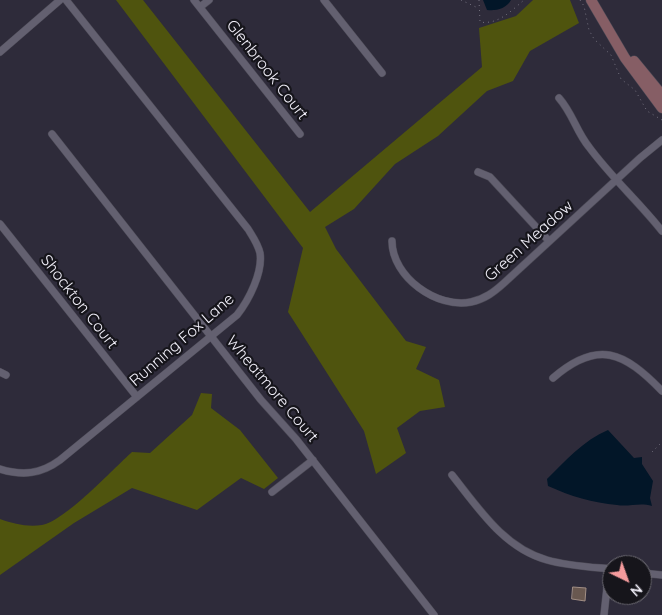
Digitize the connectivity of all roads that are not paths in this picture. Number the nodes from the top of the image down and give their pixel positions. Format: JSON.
{"nodes":[{"id":1,"x":60,"y":0,"type":"edge"},
{"id":2,"x":66,"y":0,"type":"edge"},
{"id":3,"x":194,"y":0,"type":"edge"},
{"id":4,"x":209,"y":0,"type":"edge"},
{"id":5,"x":324,"y":0,"type":"edge"},
{"id":6,"x":591,"y":0,"type":"edge"},
{"id":7,"x":200,"y":7,"type":"junction"},
{"id":8,"x":614,"y":38,"type":"junction"},
{"id":9,"x":0,"y":52,"type":"edge"},
{"id":10,"x":382,"y":73,"type":"dead end"},
{"id":11,"x":662,"y":95,"type":"edge"},
{"id":12,"x":559,"y":98,"type":"dead end"},
{"id":13,"x":662,"y":108,"type":"edge"},
{"id":14,"x":52,"y":134,"type":"dead end"},
{"id":15,"x":300,"y":134,"type":"dead end"},
{"id":16,"x":662,"y":140,"type":"edge"},
{"id":17,"x":478,"y":172,"type":"dead end"},
{"id":18,"x":617,"y":179,"type":"junction"},
{"id":19,"x":0,"y":224,"type":"edge"},
{"id":20,"x":662,"y":231,"type":"edge"},
{"id":21,"x":392,"y":241,"type":"dead end"},
{"id":22,"x":549,"y":241,"type":"junction"},
{"id":23,"x":211,"y":337,"type":"junction"},
{"id":24,"x":553,"y":378,"type":"dead end"},
{"id":25,"x":662,"y":391,"type":"edge"},
{"id":26,"x":137,"y":397,"type":"junction"},
{"id":27,"x":312,"y":460,"type":"junction"},
{"id":28,"x":0,"y":469,"type":"edge"},
{"id":29,"x":452,"y":475,"type":"dead end"},
{"id":30,"x":272,"y":492,"type":"dead end"},
{"id":31,"x":602,"y":568,"type":"edge"},
{"id":32,"x":434,"y":615,"type":"edge"}],
"edges":[{"from":1,"to":9,"type":"street"},
{"from":2,"to":23,"type":"street","name":"Running Fox Lane"},
{"from":3,"to":7,"type":"street","name":"Glenbrook Court"},
{"from":4,"to":7,"type":"street"},
{"from":5,"to":10,"type":"street"},
{"from":6,"to":8,"type":"street"},
{"from":7,"to":15,"type":"street","name":"Glenbrook Court"},
{"from":8,"to":11,"type":"street"},
{"from":8,"to":13,"type":"street"},
{"from":12,"to":18,"type":"street"},
{"from":14,"to":23,"type":"street","name":"Wheatmore Court"},
{"from":16,"to":18,"type":"street","name":"Green Meadow"},
{"from":17,"to":22,"type":"street"},
{"from":18,"to":20,"type":"street"},
{"from":18,"to":22,"type":"street","name":"Green Meadow"},
{"from":19,"to":26,"type":"street","name":"Shockton Court"},
{"from":21,"to":22,"type":"street","name":"Green Meadow"},
{"from":23,"to":26,"type":"street","name":"Running Fox Lane"},
{"from":23,"to":27,"type":"street","name":"Wheatmore Court"},
{"from":24,"to":25,"type":"street"},
{"from":26,"to":28,"type":"street","name":"Running Fox Lane"},
{"from":27,"to":30,"type":"street"},
{"from":27,"to":32,"type":"street","name":"Wheatmore Court"},
{"from":29,"to":31,"type":"street"}]}
